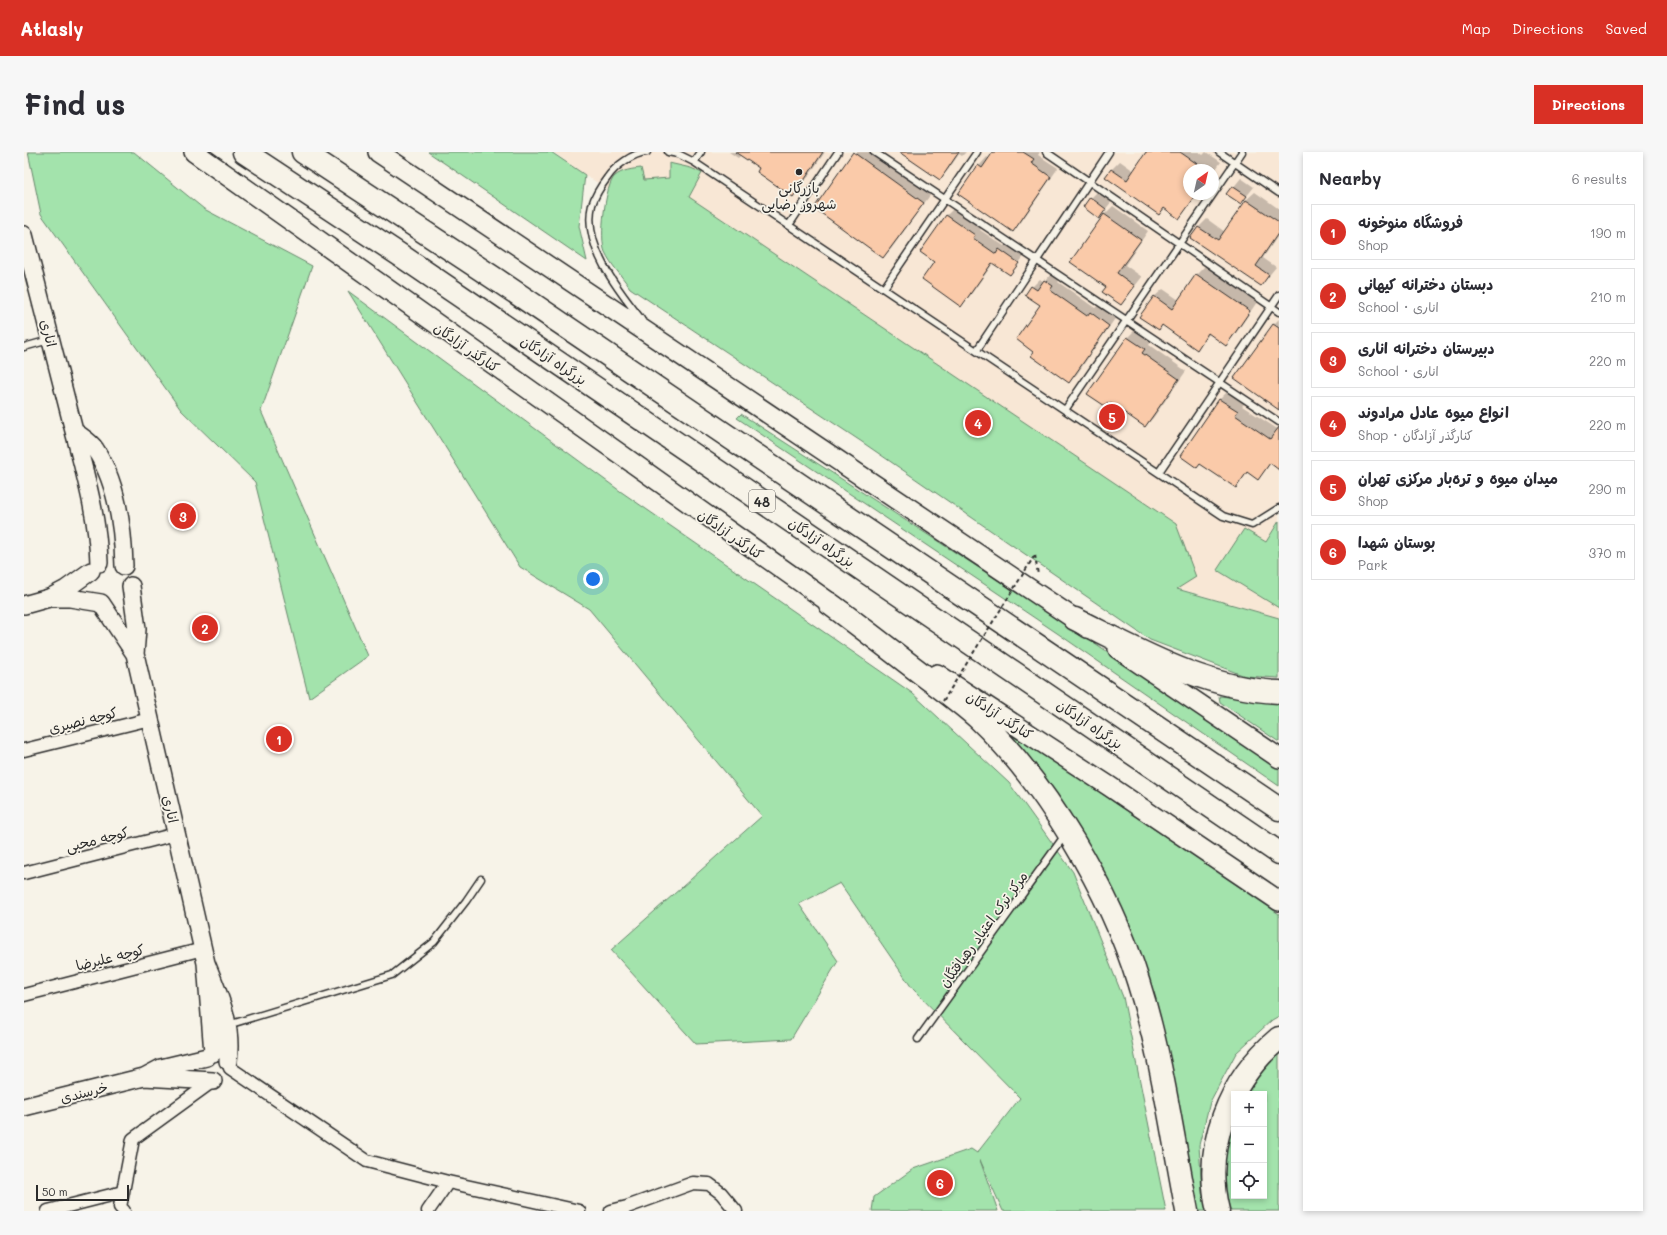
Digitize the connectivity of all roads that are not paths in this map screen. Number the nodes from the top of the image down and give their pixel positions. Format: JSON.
{"nodes":[{"id":1,"x":194,"y":152,"type":"edge"},
{"id":2,"x":244,"y":152,"type":"edge"},
{"id":3,"x":303,"y":152,"type":"edge"},
{"id":4,"x":378,"y":152,"type":"edge"},
{"id":5,"x":647,"y":152,"type":"edge"},
{"id":6,"x":668,"y":152,"type":"edge"},
{"id":7,"x":701,"y":152,"type":"edge"},
{"id":8,"x":838,"y":152,"type":"edge"},
{"id":9,"x":874,"y":152,"type":"edge"},
{"id":10,"x":977,"y":152,"type":"edge"},
{"id":11,"x":1046,"y":152,"type":"edge"},
{"id":12,"x":1109,"y":152,"type":"edge"},
{"id":13,"x":1219,"y":152,"type":"edge"},
{"id":14,"x":1242,"y":152,"type":"edge"},
{"id":15,"x":694,"y":162,"type":"junction"},
{"id":16,"x":1235,"y":163,"type":"junction"},
{"id":17,"x":1089,"y":182,"type":"junction"},
{"id":18,"x":1279,"y":193,"type":"edge"},
{"id":19,"x":945,"y":199,"type":"junction"},
{"id":20,"x":789,"y":225,"type":"junction"},
{"id":21,"x":24,"y":235,"type":"edge"},
{"id":22,"x":1179,"y":244,"type":"junction"},
{"id":23,"x":1038,"y":259,"type":"junction"},
{"id":24,"x":884,"y":288,"type":"junction"},
{"id":25,"x":1279,"y":294,"type":"edge"},
{"id":26,"x":1270,"y":307,"type":"junction"},
{"id":27,"x":1279,"y":312,"type":"edge"},
{"id":28,"x":1127,"y":320,"type":"junction"},
{"id":29,"x":654,"y":336,"type":"junction"},
{"id":30,"x":51,"y":340,"type":"junction"},
{"id":31,"x":24,"y":347,"type":"edge"},
{"id":32,"x":977,"y":350,"type":"junction"},
{"id":33,"x":1220,"y":382,"type":"junction"},
{"id":34,"x":1065,"y":410,"type":"junction"},
{"id":35,"x":1279,"y":422,"type":"edge"},
{"id":36,"x":74,"y":431,"type":"junction"},
{"id":37,"x":1159,"y":472,"type":"junction"},
{"id":38,"x":1279,"y":508,"type":"edge"},
{"id":39,"x":124,"y":566,"type":"junction"},
{"id":40,"x":95,"y":567,"type":"junction"},
{"id":41,"x":131,"y":586,"type":"junction"},
{"id":42,"x":49,"y":598,"type":"junction"},
{"id":43,"x":101,"y":603,"type":"junction"},
{"id":44,"x":830,"y":604,"type":"junction"},
{"id":45,"x":24,"y":605,"type":"edge"},
{"id":46,"x":1075,"y":619,"type":"junction"},
{"id":47,"x":135,"y":654,"type":"junction"},
{"id":48,"x":1279,"y":692,"type":"edge"},
{"id":49,"x":150,"y":719,"type":"junction"},
{"id":50,"x":24,"y":750,"type":"edge"},
{"id":51,"x":1279,"y":758,"type":"edge"},
{"id":52,"x":1279,"y":809,"type":"edge"},
{"id":53,"x":1067,"y":832,"type":"junction"},
{"id":54,"x":176,"y":834,"type":"junction"},
{"id":55,"x":1279,"y":853,"type":"edge"},
{"id":56,"x":24,"y":873,"type":"edge"},
{"id":57,"x":481,"y":879,"type":"dead end"},
{"id":58,"x":1279,"y":901,"type":"edge"},
{"id":59,"x":204,"y":956,"type":"junction"},
{"id":60,"x":24,"y":994,"type":"edge"},
{"id":61,"x":228,"y":1025,"type":"junction"},
{"id":62,"x":1279,"y":1038,"type":"edge"},
{"id":63,"x":918,"y":1040,"type":"dead end"},
{"id":64,"x":219,"y":1060,"type":"junction"},
{"id":65,"x":144,"y":1077,"type":"junction"},
{"id":66,"x":213,"y":1081,"type":"junction"},
{"id":67,"x":24,"y":1107,"type":"edge"},
{"id":68,"x":448,"y":1182,"type":"junction"},
{"id":69,"x":122,"y":1192,"type":"junction"},
{"id":70,"x":629,"y":1209,"type":"edge"},
{"id":71,"x":48,"y":1211,"type":"edge"},
{"id":72,"x":124,"y":1211,"type":"edge"},
{"id":73,"x":428,"y":1211,"type":"edge"},
{"id":74,"x":579,"y":1211,"type":"edge"},
{"id":75,"x":611,"y":1211,"type":"edge"},
{"id":76,"x":736,"y":1211,"type":"edge"},
{"id":77,"x":1187,"y":1211,"type":"edge"},
{"id":78,"x":1218,"y":1211,"type":"edge"}],
"edges":[{"from":1,"to":44,"type":"main road","name":"کنارگذر آزادگان"},
{"from":2,"to":55,"type":"highway","name":"بزرگراه آزادگان","number":"48"},
{"from":3,"to":52,"type":"highway","number":"48"},
{"from":4,"to":29,"type":"main road"},
{"from":5,"to":29,"type":"lane"},
{"from":6,"to":15,"type":"lane"},
{"from":7,"to":15,"type":"lane"},
{"from":8,"to":20,"type":"lane"},
{"from":9,"to":19,"type":"lane"},
{"from":10,"to":19,"type":"lane"},
{"from":11,"to":17,"type":"lane"},
{"from":12,"to":17,"type":"lane"},
{"from":13,"to":16,"type":"lane"},
{"from":14,"to":16,"type":"lane"},
{"from":15,"to":20,"type":"lane"},
{"from":16,"to":18,"type":"lane"},
{"from":16,"to":22,"type":"lane"},
{"from":17,"to":22,"type":"lane"},
{"from":17,"to":23,"type":"lane"},
{"from":19,"to":23,"type":"lane"},
{"from":19,"to":24,"type":"lane"},
{"from":20,"to":24,"type":"lane"},
{"from":21,"to":30,"type":"street","name":"اناری"},
{"from":22,"to":26,"type":"lane"},
{"from":22,"to":28,"type":"lane"},
{"from":23,"to":28,"type":"lane"},
{"from":23,"to":32,"type":"lane"},
{"from":24,"to":32,"type":"lane"},
{"from":25,"to":26,"type":"lane"},
{"from":26,"to":27,"type":"lane"},
{"from":26,"to":33,"type":"lane"},
{"from":28,"to":33,"type":"lane"},
{"from":28,"to":34,"type":"lane"},
{"from":29,"to":46,"type":"main road"},
{"from":30,"to":31,"type":"lane"},
{"from":30,"to":36,"type":"street","name":"اناری"},
{"from":32,"to":34,"type":"lane"},
{"from":33,"to":35,"type":"lane"},
{"from":33,"to":37,"type":"lane"},
{"from":34,"to":37,"type":"lane"},
{"from":36,"to":39,"type":"street"},
{"from":36,"to":40,"type":"street","name":"اناری"},
{"from":37,"to":38,"type":"lane"},
{"from":39,"to":40,"type":"street"},
{"from":39,"to":41,"type":"street"},
{"from":40,"to":42,"type":"street"},
{"from":40,"to":43,"type":"street"},
{"from":41,"to":43,"type":"street"},
{"from":41,"to":47,"type":"street","name":"اناری"},
{"from":42,"to":43,"type":"street"},
{"from":42,"to":45,"type":"street"},
{"from":43,"to":47,"type":"street","name":"اناری"},
{"from":44,"to":53,"type":"highway"},
{"from":44,"to":58,"type":"main road","name":"کنارگذر آزادگان"},
{"from":46,"to":48,"type":"highway"},
{"from":46,"to":51,"type":"main road"},
{"from":47,"to":49,"type":"street","name":"اناری"},
{"from":49,"to":50,"type":"street","name":"کوچه نصیری"},
{"from":49,"to":54,"type":"street","name":"اناری"},
{"from":53,"to":63,"type":"lane","name":"مرکز ترک اعتیاد رهیافتگان"},
{"from":53,"to":77,"type":"highway"},
{"from":54,"to":56,"type":"street","name":"کوچه محبی"},
{"from":54,"to":59,"type":"street","name":"اناری"},
{"from":57,"to":61,"type":"lane"},
{"from":59,"to":60,"type":"street","name":"کوچه علیرضا"},
{"from":59,"to":61,"type":"street","name":"اناری"},
{"from":59,"to":64,"type":"street","name":"اناری"},
{"from":61,"to":64,"type":"street","name":"اناری"},
{"from":62,"to":78,"type":"highway"},
{"from":64,"to":65,"type":"street"},
{"from":64,"to":66,"type":"street"},
{"from":64,"to":66,"type":"street"},
{"from":64,"to":68,"type":"street"},
{"from":65,"to":66,"type":"street"},
{"from":65,"to":67,"type":"street","name":"خرسندی"},
{"from":66,"to":69,"type":"street"},
{"from":68,"to":73,"type":"street"},
{"from":68,"to":74,"type":"street"},
{"from":69,"to":71,"type":"street"},
{"from":69,"to":72,"type":"street"},
{"from":70,"to":75,"type":"street"},
{"from":70,"to":76,"type":"street"}]}
